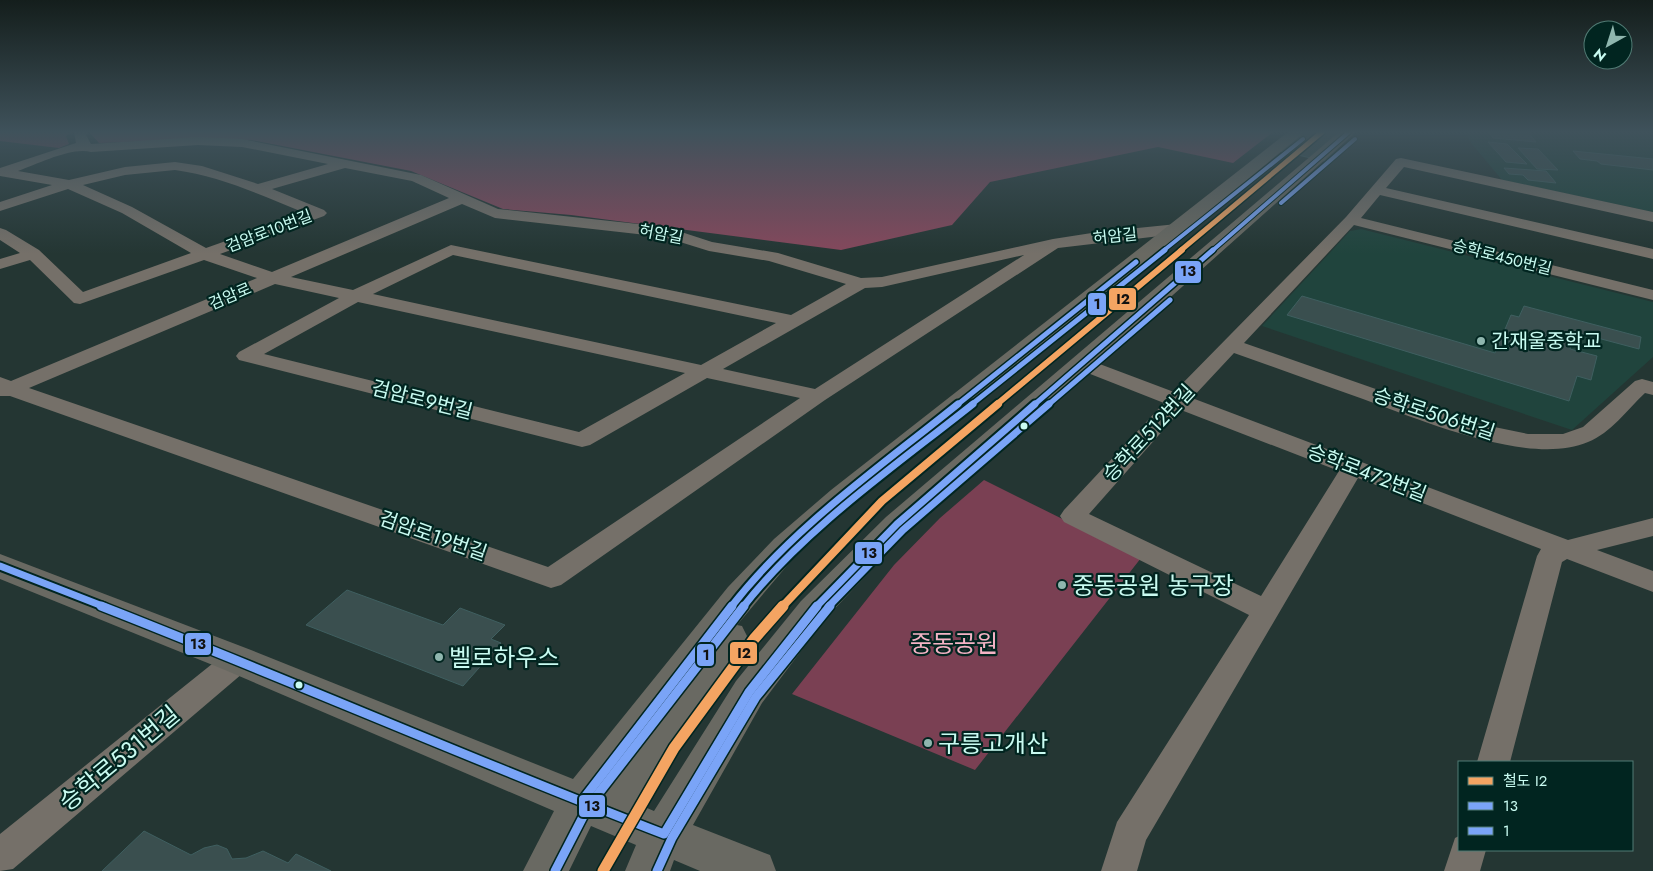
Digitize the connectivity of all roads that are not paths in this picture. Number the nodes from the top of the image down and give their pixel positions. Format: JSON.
{"nodes":[{"id":1,"x":4,"y":173,"type":"edge"},
{"id":2,"x":119,"y":173,"type":"edge"},
{"id":3,"x":209,"y":173,"type":"edge"},
{"id":4,"x":314,"y":173,"type":"edge"},
{"id":5,"x":388,"y":173,"type":"edge"},
{"id":6,"x":1247,"y":173,"type":"edge"},
{"id":7,"x":1268,"y":173,"type":"edge"},
{"id":8,"x":1302,"y":173,"type":"edge"},
{"id":9,"x":1391,"y":173,"type":"edge"},
{"id":10,"x":1450,"y":173,"type":"edge"},
{"id":11,"x":68,"y":184,"type":"junction"},
{"id":12,"x":257,"y":189,"type":"junction"},
{"id":13,"x":1376,"y":190,"type":"junction"},
{"id":14,"x":460,"y":198,"type":"junction"},
{"id":15,"x":0,"y":207,"type":"edge"},
{"id":16,"x":1653,"y":217,"type":"edge"},
{"id":17,"x":1351,"y":220,"type":"junction"},
{"id":18,"x":1177,"y":229,"type":"junction"},
{"id":19,"x":0,"y":232,"type":"edge"},
{"id":20,"x":1053,"y":244,"type":"junction"},
{"id":21,"x":33,"y":254,"type":"junction"},
{"id":22,"x":1653,"y":254,"type":"edge"},
{"id":23,"x":206,"y":255,"type":"junction"},
{"id":24,"x":0,"y":264,"type":"edge"},
{"id":25,"x":273,"y":278,"type":"junction"},
{"id":26,"x":860,"y":283,"type":"junction"},
{"id":27,"x":1653,"y":295,"type":"edge"},
{"id":28,"x":355,"y":296,"type":"junction"},
{"id":29,"x":795,"y":321,"type":"junction"},
{"id":30,"x":1231,"y":345,"type":"junction"},
{"id":31,"x":1082,"y":364,"type":"junction"},
{"id":32,"x":705,"y":372,"type":"junction"},
{"id":33,"x":3,"y":388,"type":"edge"},
{"id":34,"x":1653,"y":389,"type":"edge"},
{"id":35,"x":818,"y":396,"type":"junction"},
{"id":36,"x":1177,"y":401,"type":"junction"},
{"id":37,"x":1352,"y":468,"type":"junction"},
{"id":38,"x":1653,"y":527,"type":"edge"},
{"id":39,"x":1567,"y":549,"type":"junction"},
{"id":40,"x":0,"y":566,"type":"edge"},
{"id":41,"x":1653,"y":582,"type":"edge"},
{"id":42,"x":1266,"y":611,"type":"junction"},
{"id":43,"x":238,"y":660,"type":"junction"},
{"id":44,"x":1493,"y":761,"type":"edge"},
{"id":45,"x":596,"y":808,"type":"junction"},
{"id":46,"x":1468,"y":851,"type":"edge"},
{"id":47,"x":656,"y":852,"type":"edge"},
{"id":48,"x":0,"y":856,"type":"edge"},
{"id":49,"x":546,"y":871,"type":"edge"},
{"id":50,"x":754,"y":871,"type":"edge"},
{"id":51,"x":1119,"y":871,"type":"edge"},
{"id":52,"x":1462,"y":871,"type":"edge"}],
"edges":[{"from":1,"to":11,"type":"street","name":"검암로10번길"},
{"from":2,"to":11,"type":"street","name":"검암로10번길"},
{"from":3,"to":12,"type":"street","name":"검암로10번길"},
{"from":4,"to":12,"type":"street"},
{"from":5,"to":14,"type":"street","name":"허암길"},
{"from":6,"to":18,"type":"main road"},
{"from":7,"to":45,"type":"main road"},
{"from":8,"to":31,"type":"main road"},
{"from":9,"to":13,"type":"street","name":"승학로512번길"},
{"from":10,"to":16,"type":"street","name":"승학로512번길"},
{"from":11,"to":15,"type":"street","name":"검암로10번길"},
{"from":11,"to":23,"type":"street","name":"검암로10번길"},
{"from":12,"to":23,"type":"street","name":"검암로10번길"},
{"from":13,"to":17,"type":"street","name":"승학로512번길"},
{"from":13,"to":22,"type":"street","name":"승학로450번길"},
{"from":14,"to":25,"type":"street","name":"검암로"},
{"from":14,"to":26,"type":"street","name":"허암길"},
{"from":17,"to":27,"type":"street","name":"승학로450번길"},
{"from":17,"to":30,"type":"street","name":"승학로512번길"},
{"from":18,"to":20,"type":"street","name":"허암길"},
{"from":18,"to":45,"type":"main road"},
{"from":19,"to":21,"type":"street","name":"검암로10번길"},
{"from":20,"to":26,"type":"street","name":"허암길"},
{"from":20,"to":35,"type":"street","name":"허암길"},
{"from":21,"to":23,"type":"street","name":"검암로10번길"},
{"from":21,"to":24,"type":"street"},
{"from":23,"to":25,"type":"street","name":"검암로10번길"},
{"from":25,"to":28,"type":"street"},
{"from":25,"to":33,"type":"street","name":"검암로"},
{"from":26,"to":29,"type":"street","name":"허암길"},
{"from":28,"to":29,"type":"street","name":"검암로9번길"},
{"from":28,"to":32,"type":"street"},
{"from":28,"to":32,"type":"street","name":"검암로9번길"},
{"from":29,"to":32,"type":"street","name":"허암길"},
{"from":30,"to":34,"type":"street","name":"승학로506번길"},
{"from":30,"to":36,"type":"street","name":"승학로512번길"},
{"from":31,"to":36,"type":"street","name":"승학로472번길"},
{"from":31,"to":47,"type":"main road"},
{"from":32,"to":35,"type":"street"},
{"from":33,"to":35,"type":"street","name":"검암로19번길"},
{"from":36,"to":37,"type":"street","name":"승학로472번길"},
{"from":36,"to":42,"type":"street","name":"승학로512번길"},
{"from":37,"to":39,"type":"street","name":"승학로472번길"},
{"from":37,"to":42,"type":"street"},
{"from":38,"to":39,"type":"street"},
{"from":39,"to":41,"type":"street","name":"승학로472번길"},
{"from":39,"to":44,"type":"street"},
{"from":40,"to":43,"type":"main road"},
{"from":42,"to":51,"type":"street"},
{"from":43,"to":45,"type":"main road"},
{"from":43,"to":48,"type":"street","name":"승학로531번길"},
{"from":45,"to":47,"type":"main road"},
{"from":45,"to":49,"type":"main road"},
{"from":46,"to":52,"type":"street"},
{"from":47,"to":50,"type":"main road"}]}
